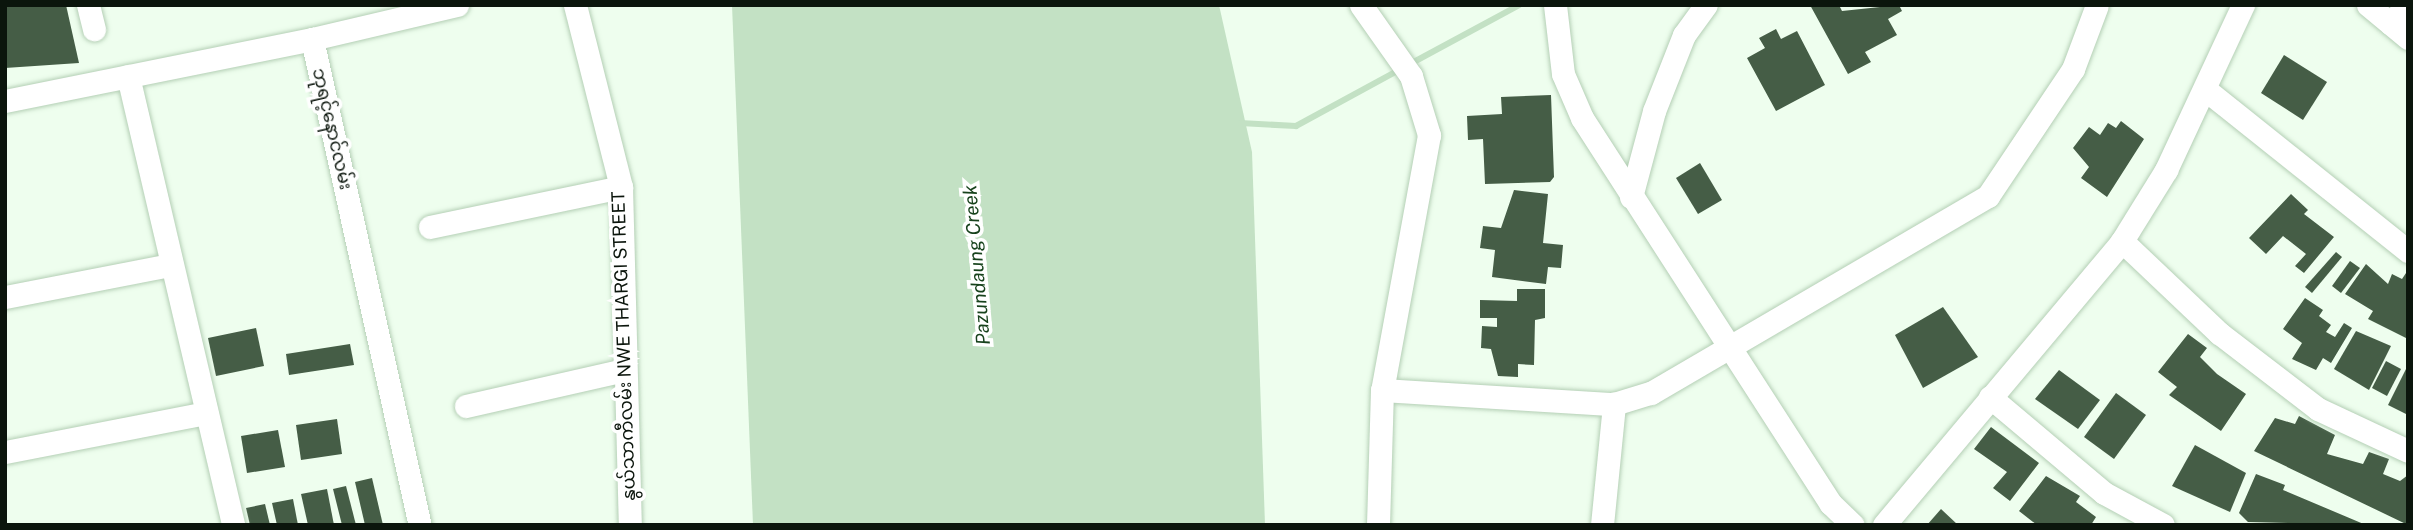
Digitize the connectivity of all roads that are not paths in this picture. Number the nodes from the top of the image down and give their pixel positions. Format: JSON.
{"nodes":[{"id":1,"x":88,"y":5,"type":"edge"},
{"id":2,"x":457,"y":5,"type":"edge"},
{"id":3,"x":575,"y":5,"type":"edge"},
{"id":4,"x":1361,"y":5,"type":"edge"},
{"id":5,"x":1555,"y":5,"type":"edge"},
{"id":6,"x":1706,"y":5,"type":"edge"},
{"id":7,"x":2097,"y":5,"type":"edge"},
{"id":8,"x":2243,"y":5,"type":"edge"},
{"id":9,"x":2368,"y":5,"type":"edge"},
{"id":10,"x":2406,"y":5,"type":"edge"},
{"id":11,"x":94,"y":29,"type":"dead end"},
{"id":12,"x":2399,"y":31,"type":"edge"},
{"id":13,"x":312,"y":39,"type":"junction"},
{"id":14,"x":128,"y":76,"type":"junction"},
{"id":15,"x":2206,"y":90,"type":"junction"},
{"id":16,"x":5,"y":102,"type":"edge"},
{"id":17,"x":621,"y":187,"type":"junction"},
{"id":18,"x":1631,"y":197,"type":"junction"},
{"id":19,"x":430,"y":227,"type":"dead end"},
{"id":20,"x":2122,"y":241,"type":"junction"},
{"id":21,"x":2408,"y":251,"type":"edge"},
{"id":22,"x":170,"y":265,"type":"junction"},
{"id":23,"x":5,"y":297,"type":"edge"},
{"id":24,"x":1730,"y":348,"type":"junction"},
{"id":25,"x":624,"y":370,"type":"junction"},
{"id":26,"x":1382,"y":390,"type":"junction"},
{"id":27,"x":1990,"y":397,"type":"junction"},
{"id":28,"x":1614,"y":404,"type":"junction"},
{"id":29,"x":466,"y":406,"type":"dead end"},
{"id":30,"x":206,"y":413,"type":"junction"},
{"id":31,"x":2408,"y":451,"type":"edge"},
{"id":32,"x":5,"y":452,"type":"edge"},
{"id":33,"x":233,"y":525,"type":"edge"},
{"id":34,"x":420,"y":525,"type":"edge"},
{"id":35,"x":630,"y":525,"type":"edge"},
{"id":36,"x":1378,"y":525,"type":"edge"},
{"id":37,"x":1602,"y":525,"type":"edge"},
{"id":38,"x":1853,"y":525,"type":"edge"},
{"id":39,"x":1884,"y":525,"type":"edge"},
{"id":40,"x":2163,"y":525,"type":"edge"}],
"edges":[{"from":1,"to":11,"type":"street"},
{"from":2,"to":13,"type":"street"},
{"from":3,"to":17,"type":"street","name":"နွယ်သာကီလမ်း NWE THARGI STREET"},
{"from":4,"to":26,"type":"street"},
{"from":5,"to":18,"type":"street"},
{"from":6,"to":18,"type":"street"},
{"from":7,"to":24,"type":"street"},
{"from":8,"to":15,"type":"street"},
{"from":9,"to":12,"type":"street"},
{"from":10,"to":12,"type":"street"},
{"from":13,"to":14,"type":"street"},
{"from":13,"to":34,"type":"street","name":"ဘုရင့်နောင်လမ်း"},
{"from":14,"to":16,"type":"street"},
{"from":14,"to":22,"type":"street"},
{"from":15,"to":20,"type":"street"},
{"from":15,"to":21,"type":"street"},
{"from":17,"to":19,"type":"street"},
{"from":17,"to":25,"type":"street","name":"နွယ်သာကီလမ်း NWE THARGI STREET"},
{"from":18,"to":24,"type":"street"},
{"from":20,"to":27,"type":"street"},
{"from":20,"to":31,"type":"street"},
{"from":22,"to":23,"type":"street"},
{"from":22,"to":30,"type":"street"},
{"from":24,"to":28,"type":"street"},
{"from":24,"to":38,"type":"street"},
{"from":25,"to":29,"type":"street"},
{"from":25,"to":35,"type":"street","name":"နွယ်သာကီလမ်း NWE THARGI STREET"},
{"from":26,"to":28,"type":"street"},
{"from":26,"to":36,"type":"street"},
{"from":27,"to":39,"type":"street"},
{"from":27,"to":40,"type":"street"},
{"from":28,"to":37,"type":"street"},
{"from":30,"to":32,"type":"street"},
{"from":30,"to":33,"type":"street"}]}
